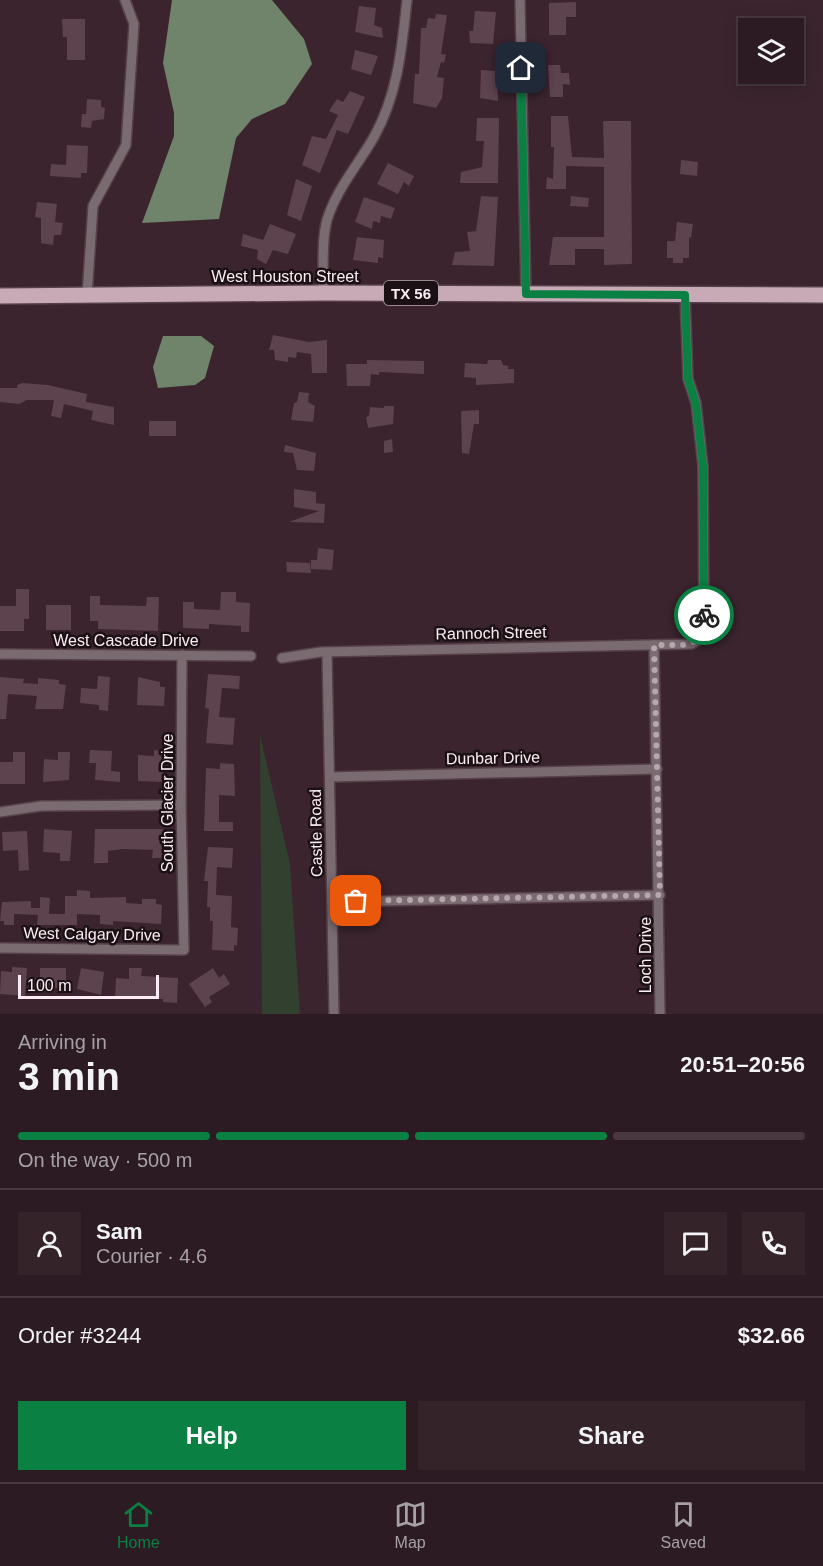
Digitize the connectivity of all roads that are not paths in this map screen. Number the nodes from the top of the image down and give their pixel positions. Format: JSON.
{"nodes":[{"id":1,"x":125,"y":0,"type":"edge"},
{"id":2,"x":406,"y":0,"type":"edge"},
{"id":3,"x":520,"y":0,"type":"edge"},
{"id":4,"x":323,"y":293,"type":"junction"},
{"id":5,"x":526,"y":294,"type":"junction"},
{"id":6,"x":685,"y":295,"type":"junction"},
{"id":7,"x":823,"y":295,"type":"edge"},
{"id":8,"x":0,"y":296,"type":"edge"},
{"id":9,"x":87,"y":296,"type":"junction"},
{"id":10,"x":654,"y":645,"type":"junction"},
{"id":11,"x":327,"y":652,"type":"junction"},
{"id":12,"x":0,"y":654,"type":"edge"},
{"id":13,"x":182,"y":655,"type":"junction"},
{"id":14,"x":251,"y":656,"type":"dead end"},
{"id":15,"x":282,"y":658,"type":"dead end"},
{"id":16,"x":657,"y":769,"type":"junction"},
{"id":17,"x":330,"y":777,"type":"junction"},
{"id":18,"x":181,"y":805,"type":"junction"},
{"id":19,"x":0,"y":812,"type":"edge"},
{"id":20,"x":660,"y":895,"type":"junction"},
{"id":21,"x":333,"y":902,"type":"junction"},
{"id":22,"x":0,"y":948,"type":"edge"},
{"id":23,"x":184,"y":950,"type":"joint"},
{"id":24,"x":334,"y":1014,"type":"edge"},
{"id":25,"x":660,"y":1014,"type":"edge"}],
"edges":[{"from":1,"to":9,"type":"street"},
{"from":2,"to":4,"type":"street"},
{"from":3,"to":5,"type":"street"},
{"from":4,"to":5,"type":"main road","name":"West Houston Street","number":"TX 56"},
{"from":4,"to":9,"type":"main road","name":"West Houston Street","number":"TX 56"},
{"from":5,"to":6,"type":"main road","name":"West Houston Street","number":"TX 56"},
{"from":6,"to":7,"type":"main road","name":"West Houston Street","number":"TX 56"},
{"from":6,"to":10,"type":"street","name":"Rannoch Street"},
{"from":8,"to":9,"type":"main road","name":"West Houston Street","number":"TX 56"},
{"from":10,"to":11,"type":"street","name":"Rannoch Street"},
{"from":10,"to":16,"type":"street","name":"Loch Drive"},
{"from":11,"to":15,"type":"street","name":"Rannoch Street"},
{"from":11,"to":17,"type":"street","name":"Castle Road"},
{"from":12,"to":13,"type":"street","name":"West Cascade Drive"},
{"from":13,"to":14,"type":"street","name":"West Cascade Drive"},
{"from":13,"to":18,"type":"street","name":"South Glacier Drive"},
{"from":16,"to":17,"type":"street","name":"Dunbar Drive"},
{"from":16,"to":20,"type":"street","name":"Loch Drive"},
{"from":17,"to":21,"type":"street","name":"Castle Road"},
{"from":18,"to":19,"type":"street"},
{"from":18,"to":23,"type":"street","name":"South Glacier Drive"},
{"from":20,"to":21,"type":"street"},
{"from":20,"to":25,"type":"street","name":"Loch Drive"},
{"from":21,"to":24,"type":"street","name":"Castle Road"},
{"from":22,"to":23,"type":"street","name":"West Calgary Drive"}]}
